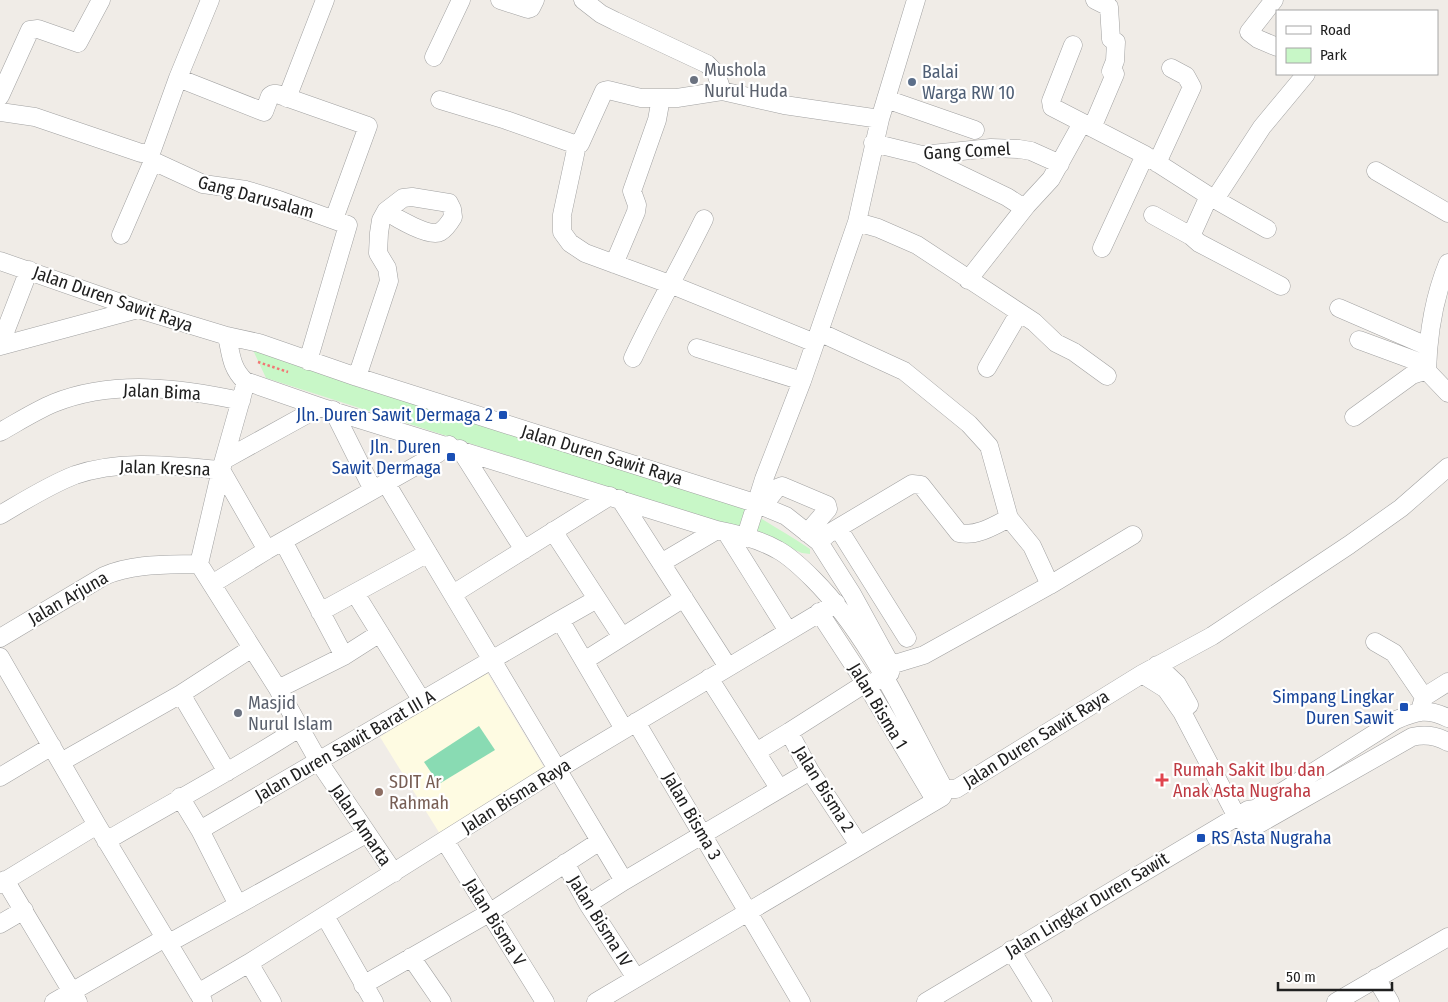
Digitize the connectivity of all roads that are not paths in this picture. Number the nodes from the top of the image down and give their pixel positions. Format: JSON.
{"nodes":[{"id":1,"x":101,"y":0,"type":"edge"},
{"id":2,"x":210,"y":0,"type":"edge"},
{"id":3,"x":325,"y":0,"type":"edge"},
{"id":4,"x":461,"y":0,"type":"edge"},
{"id":5,"x":500,"y":0,"type":"edge"},
{"id":6,"x":535,"y":0,"type":"edge"},
{"id":7,"x":583,"y":0,"type":"edge"},
{"id":8,"x":916,"y":0,"type":"edge"},
{"id":9,"x":1274,"y":0,"type":"edge"},
{"id":10,"x":1109,"y":6,"type":"edge"},
{"id":11,"x":1073,"y":45,"type":"dead end"},
{"id":12,"x":1276,"y":47,"type":"edge"},
{"id":13,"x":434,"y":57,"type":"dead end"},
{"id":14,"x":1171,"y":68,"type":"dead end"},
{"id":15,"x":1305,"y":75,"type":"edge"},
{"id":16,"x":178,"y":78,"type":"junction"},
{"id":17,"x":722,"y":91,"type":"junction"},
{"id":18,"x":0,"y":96,"type":"edge"},
{"id":19,"x":287,"y":98,"type":"junction"},
{"id":20,"x":662,"y":98,"type":"junction"},
{"id":21,"x":886,"y":99,"type":"junction"},
{"id":22,"x":440,"y":100,"type":"dead end"},
{"id":23,"x":0,"y":112,"type":"edge"},
{"id":24,"x":880,"y":119,"type":"junction"},
{"id":25,"x":1087,"y":125,"type":"junction"},
{"id":26,"x":975,"y":130,"type":"dead end"},
{"id":27,"x":873,"y":143,"type":"junction"},
{"id":28,"x":577,"y":145,"type":"junction"},
{"id":29,"x":922,"y":155,"type":"junction"},
{"id":30,"x":150,"y":157,"type":"junction"},
{"id":31,"x":1151,"y":159,"type":"junction"},
{"id":32,"x":1060,"y":164,"type":"junction"},
{"id":33,"x":1376,"y":171,"type":"dead end"},
{"id":34,"x":1212,"y":198,"type":"junction"},
{"id":35,"x":1024,"y":208,"type":"junction"},
{"id":36,"x":386,"y":212,"type":"dead end"},
{"id":37,"x":1448,"y":213,"type":"edge"},
{"id":38,"x":1153,"y":215,"type":"dead end"},
{"id":39,"x":334,"y":219,"type":"junction"},
{"id":40,"x":704,"y":220,"type":"dead end"},
{"id":41,"x":857,"y":222,"type":"junction"},
{"id":42,"x":1267,"y":229,"type":"dead end"},
{"id":43,"x":121,"y":235,"type":"dead end"},
{"id":44,"x":1191,"y":236,"type":"junction"},
{"id":45,"x":1102,"y":248,"type":"dead end"},
{"id":46,"x":0,"y":261,"type":"edge"},
{"id":47,"x":1448,"y":263,"type":"edge"},
{"id":48,"x":614,"y":264,"type":"junction"},
{"id":49,"x":30,"y":270,"type":"junction"},
{"id":50,"x":968,"y":280,"type":"junction"},
{"id":51,"x":672,"y":285,"type":"junction"},
{"id":52,"x":1281,"y":286,"type":"dead end"},
{"id":53,"x":1339,"y":308,"type":"dead end"},
{"id":54,"x":138,"y":309,"type":"junction"},
{"id":55,"x":1018,"y":313,"type":"junction"},
{"id":56,"x":226,"y":336,"type":"junction"},
{"id":57,"x":817,"y":337,"type":"junction"},
{"id":58,"x":1359,"y":340,"type":"dead end"},
{"id":59,"x":0,"y":345,"type":"edge"},
{"id":60,"x":1427,"y":346,"type":"junction"},
{"id":61,"x":697,"y":348,"type":"dead end"},
{"id":62,"x":634,"y":358,"type":"dead end"},
{"id":63,"x":308,"y":361,"type":"junction"},
{"id":64,"x":987,"y":368,"type":"dead end"},
{"id":65,"x":1427,"y":368,"type":"junction"},
{"id":66,"x":1107,"y":376,"type":"dead end"},
{"id":67,"x":358,"y":377,"type":"junction"},
{"id":68,"x":245,"y":381,"type":"junction"},
{"id":69,"x":802,"y":381,"type":"junction"},
{"id":70,"x":1448,"y":393,"type":"edge"},
{"id":71,"x":242,"y":400,"type":"junction"},
{"id":72,"x":327,"y":408,"type":"junction"},
{"id":73,"x":1354,"y":417,"type":"dead end"},
{"id":74,"x":0,"y":432,"type":"edge"},
{"id":75,"x":454,"y":447,"type":"junction"},
{"id":76,"x":222,"y":465,"type":"junction"},
{"id":77,"x":1448,"y":466,"type":"edge"},
{"id":78,"x":379,"y":486,"type":"junction"},
{"id":79,"x":615,"y":498,"type":"junction"},
{"id":80,"x":759,"y":505,"type":"junction"},
{"id":81,"x":0,"y":515,"type":"edge"},
{"id":82,"x":1009,"y":518,"type":"junction"},
{"id":83,"x":838,"y":528,"type":"junction"},
{"id":84,"x":553,"y":531,"type":"junction"},
{"id":85,"x":721,"y":531,"type":"junction"},
{"id":86,"x":1133,"y":535,"type":"dead end"},
{"id":87,"x":746,"y":536,"type":"junction"},
{"id":88,"x":813,"y":538,"type":"junction"},
{"id":89,"x":283,"y":542,"type":"junction"},
{"id":90,"x":267,"y":550,"type":"junction"},
{"id":91,"x":524,"y":550,"type":"junction"},
{"id":92,"x":428,"y":553,"type":"junction"},
{"id":93,"x":661,"y":563,"type":"junction"},
{"id":94,"x":199,"y":564,"type":"junction"},
{"id":95,"x":212,"y":584,"type":"junction"},
{"id":96,"x":1050,"y":586,"type":"junction"},
{"id":97,"x":355,"y":593,"type":"junction"},
{"id":98,"x":453,"y":594,"type":"junction"},
{"id":99,"x":684,"y":598,"type":"junction"},
{"id":100,"x":597,"y":600,"type":"junction"},
{"id":101,"x":836,"y":603,"type":"junction"},
{"id":102,"x":320,"y":612,"type":"junction"},
{"id":103,"x":819,"y":612,"type":"junction"},
{"id":104,"x":560,"y":620,"type":"junction"},
{"id":105,"x":788,"y":631,"type":"junction"},
{"id":106,"x":380,"y":633,"type":"junction"},
{"id":107,"x":622,"y":636,"type":"junction"},
{"id":108,"x":0,"y":638,"type":"edge"},
{"id":109,"x":907,"y":638,"type":"dead end"},
{"id":110,"x":1375,"y":642,"type":"dead end"},
{"id":111,"x":252,"y":648,"type":"junction"},
{"id":112,"x":344,"y":656,"type":"junction"},
{"id":113,"x":493,"y":659,"type":"junction"},
{"id":114,"x":584,"y":660,"type":"junction"},
{"id":115,"x":1,"y":661,"type":"edge"},
{"id":116,"x":728,"y":667,"type":"junction"},
{"id":117,"x":1149,"y":670,"type":"junction"},
{"id":118,"x":888,"y":672,"type":"junction"},
{"id":119,"x":710,"y":678,"type":"junction"},
{"id":120,"x":1448,"y":682,"type":"edge"},
{"id":121,"x":866,"y":684,"type":"junction"},
{"id":122,"x":278,"y":689,"type":"junction"},
{"id":123,"x":181,"y":694,"type":"junction"},
{"id":124,"x":422,"y":701,"type":"junction"},
{"id":125,"x":1422,"y":704,"type":"junction"},
{"id":126,"x":1448,"y":718,"type":"edge"},
{"id":127,"x":630,"y":726,"type":"junction"},
{"id":128,"x":300,"y":728,"type":"junction"},
{"id":129,"x":790,"y":732,"type":"junction"},
{"id":130,"x":1420,"y":735,"type":"junction"},
{"id":131,"x":1448,"y":742,"type":"edge"},
{"id":132,"x":52,"y":746,"type":"junction"},
{"id":133,"x":756,"y":752,"type":"junction"},
{"id":134,"x":61,"y":762,"type":"junction"},
{"id":135,"x":318,"y":762,"type":"junction"},
{"id":136,"x":558,"y":769,"type":"junction"},
{"id":137,"x":810,"y":771,"type":"junction"},
{"id":138,"x":227,"y":772,"type":"junction"},
{"id":139,"x":0,"y":777,"type":"edge"},
{"id":140,"x":779,"y":788,"type":"junction"},
{"id":141,"x":940,"y":794,"type":"junction"},
{"id":142,"x":180,"y":797,"type":"junction"},
{"id":143,"x":1242,"y":813,"type":"junction"},
{"id":144,"x":97,"y":825,"type":"junction"},
{"id":145,"x":200,"y":830,"type":"junction"},
{"id":146,"x":366,"y":834,"type":"junction"},
{"id":147,"x":702,"y":834,"type":"junction"},
{"id":148,"x":106,"y":840,"type":"junction"},
{"id":149,"x":445,"y":841,"type":"junction"},
{"id":150,"x":600,"y":841,"type":"junction"},
{"id":151,"x":859,"y":845,"type":"junction"},
{"id":152,"x":565,"y":863,"type":"junction"},
{"id":153,"x":394,"y":874,"type":"junction"},
{"id":154,"x":624,"y":881,"type":"junction"},
{"id":155,"x":3,"y":882,"type":"edge"},
{"id":156,"x":588,"y":904,"type":"junction"},
{"id":157,"x":238,"y":905,"type":"junction"},
{"id":158,"x":24,"y":910,"type":"junction"},
{"id":159,"x":746,"y":912,"type":"junction"},
{"id":160,"x":489,"y":913,"type":"junction"},
{"id":161,"x":325,"y":916,"type":"junction"},
{"id":162,"x":0,"y":924,"type":"edge"},
{"id":163,"x":1448,"y":937,"type":"edge"},
{"id":164,"x":167,"y":941,"type":"junction"},
{"id":165,"x":1011,"y":950,"type":"junction"},
{"id":166,"x":411,"y":957,"type":"junction"},
{"id":167,"x":249,"y":963,"type":"junction"},
{"id":168,"x":636,"y":978,"type":"junction"},
{"id":169,"x":1376,"y":978,"type":"junction"},
{"id":170,"x":363,"y":985,"type":"junction"},
{"id":171,"x":75,"y":997,"type":"edge"},
{"id":172,"x":201,"y":997,"type":"edge"},
{"id":173,"x":54,"y":1002,"type":"edge"},
{"id":174,"x":272,"y":1002,"type":"edge"},
{"id":175,"x":374,"y":1002,"type":"edge"},
{"id":176,"x":441,"y":1002,"type":"edge"},
{"id":177,"x":545,"y":1002,"type":"edge"},
{"id":178,"x":596,"y":1002,"type":"edge"},
{"id":179,"x":801,"y":1002,"type":"edge"},
{"id":180,"x":926,"y":1002,"type":"edge"},
{"id":181,"x":1043,"y":1002,"type":"edge"},
{"id":182,"x":1336,"y":1002,"type":"edge"},
{"id":183,"x":1390,"y":1002,"type":"edge"}],
"edges":[{"from":1,"to":18,"type":"street"},
{"from":2,"to":16,"type":"street"},
{"from":3,"to":19,"type":"street"},
{"from":4,"to":13,"type":"street"},
{"from":5,"to":6,"type":"street"},
{"from":7,"to":17,"type":"street"},
{"from":8,"to":21,"type":"street"},
{"from":9,"to":12,"type":"street"},
{"from":10,"to":25,"type":"street"},
{"from":11,"to":25,"type":"street"},
{"from":14,"to":31,"type":"street"},
{"from":15,"to":34,"type":"street"},
{"from":16,"to":19,"type":"street"},
{"from":16,"to":30,"type":"street"},
{"from":17,"to":20,"type":"street"},
{"from":17,"to":24,"type":"street"},
{"from":19,"to":39,"type":"street"},
{"from":20,"to":28,"type":"street"},
{"from":20,"to":48,"type":"street"},
{"from":21,"to":24,"type":"street"},
{"from":21,"to":26,"type":"street"},
{"from":22,"to":28,"type":"street"},
{"from":23,"to":30,"type":"street","name":"Gang Darusalam"},
{"from":24,"to":27,"type":"street"},
{"from":25,"to":31,"type":"street"},
{"from":25,"to":32,"type":"street"},
{"from":27,"to":29,"type":"street","name":"Gang Comel"},
{"from":27,"to":41,"type":"street"},
{"from":28,"to":48,"type":"street"},
{"from":29,"to":32,"type":"street","name":"Gang Comel"},
{"from":29,"to":35,"type":"street"},
{"from":30,"to":39,"type":"street","name":"Gang Darusalam"},
{"from":30,"to":43,"type":"street"},
{"from":31,"to":34,"type":"street"},
{"from":31,"to":45,"type":"street"},
{"from":32,"to":35,"type":"street"},
{"from":33,"to":37,"type":"street"},
{"from":34,"to":42,"type":"street"},
{"from":34,"to":44,"type":"street"},
{"from":35,"to":50,"type":"street"},
{"from":36,"to":67,"type":"street"},
{"from":38,"to":44,"type":"street"},
{"from":39,"to":63,"type":"street","name":"Gang Darusalam"},
{"from":40,"to":51,"type":"street"},
{"from":41,"to":50,"type":"street"},
{"from":41,"to":57,"type":"street"},
{"from":44,"to":52,"type":"street"},
{"from":46,"to":49,"type":"street","name":"Jalan Duren Sawit Raya"},
{"from":47,"to":60,"type":"street"},
{"from":48,"to":51,"type":"street"},
{"from":49,"to":54,"type":"street","name":"Jalan Duren Sawit Raya"},
{"from":49,"to":59,"type":"street"},
{"from":50,"to":55,"type":"street"},
{"from":51,"to":57,"type":"street"},
{"from":51,"to":62,"type":"street"},
{"from":53,"to":60,"type":"street"},
{"from":54,"to":56,"type":"street","name":"Jalan Duren Sawit Raya"},
{"from":54,"to":59,"type":"street"},
{"from":55,"to":64,"type":"street"},
{"from":55,"to":66,"type":"street"},
{"from":56,"to":63,"type":"street","name":"Jalan Duren Sawit Raya"},
{"from":56,"to":68,"type":"street"},
{"from":57,"to":69,"type":"street"},
{"from":57,"to":82,"type":"street"},
{"from":58,"to":65,"type":"street"},
{"from":60,"to":65,"type":"street"},
{"from":61,"to":69,"type":"street"},
{"from":63,"to":67,"type":"street","name":"Jalan Duren Sawit Raya"},
{"from":65,"to":70,"type":"street"},
{"from":65,"to":73,"type":"street"},
{"from":67,"to":80,"type":"street","name":"Jalan Duren Sawit Raya"},
{"from":68,"to":71,"type":"street"},
{"from":68,"to":72,"type":"street","name":"Jalan Duren Sawit Raya"},
{"from":69,"to":80,"type":"street"},
{"from":71,"to":74,"type":"street","name":"Jalan Bima"},
{"from":71,"to":76,"type":"street"},
{"from":72,"to":75,"type":"street","name":"Jalan Duren Sawit Raya"},
{"from":72,"to":76,"type":"street"},
{"from":72,"to":78,"type":"street"},
{"from":75,"to":78,"type":"street"},
{"from":75,"to":79,"type":"street","name":"Jalan Duren Sawit Raya"},
{"from":75,"to":91,"type":"street"},
{"from":76,"to":81,"type":"street","name":"Jalan Kresna"},
{"from":76,"to":90,"type":"street"},
{"from":76,"to":94,"type":"street"},
{"from":77,"to":117,"type":"street","name":"Jalan Duren Sawit Raya"},
{"from":78,"to":89,"type":"street"},
{"from":78,"to":92,"type":"street"},
{"from":79,"to":84,"type":"street"},
{"from":79,"to":85,"type":"street","name":"Jalan Duren Sawit Raya"},
{"from":79,"to":93,"type":"street"},
{"from":80,"to":87,"type":"street"},
{"from":80,"to":88,"type":"street","name":"Jalan Duren Sawit Raya"},
{"from":80,"to":88,"type":"street"},
{"from":82,"to":83,"type":"street"},
{"from":82,"to":96,"type":"street"},
{"from":83,"to":88,"type":"street"},
{"from":83,"to":109,"type":"street"},
{"from":84,"to":91,"type":"street"},
{"from":84,"to":100,"type":"street"},
{"from":85,"to":87,"type":"street","name":"Jalan Duren Sawit Raya"},
{"from":85,"to":93,"type":"street"},
{"from":85,"to":105,"type":"street"},
{"from":86,"to":96,"type":"street"},
{"from":87,"to":101,"type":"street","name":"Jalan Duren Sawit Raya"},
{"from":88,"to":118,"type":"street","name":"Jalan Duren Sawit Raya"},
{"from":89,"to":90,"type":"street"},
{"from":89,"to":102,"type":"street"},
{"from":90,"to":95,"type":"street"},
{"from":91,"to":98,"type":"street"},
{"from":92,"to":97,"type":"street"},
{"from":92,"to":98,"type":"street"},
{"from":93,"to":99,"type":"street"},
{"from":94,"to":95,"type":"street","name":"Jalan Amarta"},
{"from":94,"to":108,"type":"street","name":"Jalan Arjuna"},
{"from":95,"to":111,"type":"street","name":"Jalan Amarta"},
{"from":96,"to":118,"type":"street"},
{"from":97,"to":102,"type":"street"},
{"from":97,"to":106,"type":"street"},
{"from":98,"to":113,"type":"street"},
{"from":99,"to":107,"type":"street"},
{"from":99,"to":116,"type":"street"},
{"from":100,"to":104,"type":"street","name":"Jalan Duren Sawit Barat III A"},
{"from":100,"to":107,"type":"street"},
{"from":101,"to":103,"type":"street","name":"Jalan Bisma Raya"},
{"from":101,"to":118,"type":"street","name":"Jalan Duren Sawit Raya"},
{"from":102,"to":112,"type":"street"},
{"from":103,"to":105,"type":"street","name":"Jalan Bisma Raya"},
{"from":103,"to":121,"type":"street","name":"Jalan Bisma 1"},
{"from":104,"to":113,"type":"street","name":"Jalan Duren Sawit Barat III A"},
{"from":104,"to":114,"type":"street","name":"Jalan Bisma 3"},
{"from":105,"to":116,"type":"street","name":"Jalan Bisma Raya"},
{"from":106,"to":112,"type":"street"},
{"from":106,"to":124,"type":"street"},
{"from":107,"to":114,"type":"street"},
{"from":110,"to":125,"type":"street"},
{"from":111,"to":122,"type":"street","name":"Jalan Amarta"},
{"from":111,"to":123,"type":"street"},
{"from":112,"to":122,"type":"street"},
{"from":113,"to":124,"type":"street","name":"Jalan Duren Sawit Barat III A"},
{"from":113,"to":136,"type":"street"},
{"from":114,"to":127,"type":"street","name":"Jalan Bisma 3"},
{"from":115,"to":132,"type":"street"},
{"from":116,"to":119,"type":"street","name":"Jalan Bisma Raya"},
{"from":117,"to":141,"type":"street","name":"Jalan Duren Sawit Raya"},
{"from":117,"to":143,"type":"street"},
{"from":118,"to":121,"type":"street"},
{"from":118,"to":141,"type":"street","name":"Jalan Duren Sawit Raya"},
{"from":119,"to":127,"type":"street","name":"Jalan Bisma Raya"},
{"from":119,"to":133,"type":"street"},
{"from":120,"to":125,"type":"street","name":"Jalan Lingkar Duren Sawit"},
{"from":121,"to":129,"type":"street"},
{"from":121,"to":141,"type":"street","name":"Jalan Bisma 1"},
{"from":122,"to":128,"type":"street","name":"Jalan Amarta"},
{"from":123,"to":134,"type":"street"},
{"from":123,"to":138,"type":"street"},
{"from":124,"to":135,"type":"street","name":"Jalan Duren Sawit Barat III A"},
{"from":125,"to":126,"type":"street"},
{"from":125,"to":130,"type":"street"},
{"from":125,"to":143,"type":"street","name":"Jalan Lingkar Duren Sawit"},
{"from":127,"to":136,"type":"street","name":"Jalan Bisma Raya"},
{"from":127,"to":147,"type":"street","name":"Jalan Bisma 3"},
{"from":128,"to":135,"type":"street","name":"Jalan Amarta"},
{"from":128,"to":138,"type":"street"},
{"from":129,"to":133,"type":"street"},
{"from":129,"to":137,"type":"street","name":"Jalan Bisma 2"},
{"from":130,"to":131,"type":"street"},
{"from":130,"to":143,"type":"street"},
{"from":132,"to":134,"type":"street"},
{"from":132,"to":139,"type":"street"},
{"from":133,"to":140,"type":"street"},
{"from":134,"to":144,"type":"street"},
{"from":135,"to":145,"type":"street","name":"Jalan Duren Sawit Barat III A"},
{"from":135,"to":146,"type":"street","name":"Jalan Amarta"},
{"from":136,"to":149,"type":"street","name":"Jalan Bisma Raya"},
{"from":136,"to":150,"type":"street"},
{"from":137,"to":140,"type":"street"},
{"from":137,"to":151,"type":"street","name":"Jalan Bisma 2"},
{"from":138,"to":142,"type":"street"},
{"from":140,"to":147,"type":"street"},
{"from":141,"to":151,"type":"street"},
{"from":142,"to":145,"type":"street"},
{"from":142,"to":148,"type":"street"},
{"from":143,"to":165,"type":"street","name":"Jalan Lingkar Duren Sawit"},
{"from":144,"to":148,"type":"street"},
{"from":144,"to":155,"type":"street"},
{"from":145,"to":157,"type":"street"},
{"from":146,"to":153,"type":"street","name":"Jalan Amarta"},
{"from":146,"to":157,"type":"street"},
{"from":147,"to":154,"type":"street"},
{"from":147,"to":159,"type":"street","name":"Jalan Bisma 3"},
{"from":148,"to":164,"type":"street"},
{"from":149,"to":153,"type":"street","name":"Jalan Bisma Raya"},
{"from":149,"to":160,"type":"street","name":"Jalan Bisma V"},
{"from":150,"to":152,"type":"street"},
{"from":150,"to":154,"type":"street"},
{"from":151,"to":159,"type":"street"},
{"from":152,"to":156,"type":"street","name":"Jalan Bisma IV"},
{"from":152,"to":160,"type":"street"},
{"from":153,"to":161,"type":"street","name":"Jalan Bisma Raya"},
{"from":154,"to":156,"type":"street"},
{"from":155,"to":158,"type":"street"},
{"from":156,"to":168,"type":"street","name":"Jalan Bisma IV"},
{"from":157,"to":164,"type":"street"},
{"from":158,"to":162,"type":"street"},
{"from":158,"to":171,"type":"street"},
{"from":159,"to":168,"type":"street"},
{"from":159,"to":179,"type":"street","name":"Jalan Bisma 3"},
{"from":160,"to":166,"type":"street"},
{"from":160,"to":177,"type":"street","name":"Jalan Bisma V"},
{"from":161,"to":167,"type":"street","name":"Jalan Bisma Raya"},
{"from":161,"to":170,"type":"street"},
{"from":163,"to":169,"type":"street"},
{"from":164,"to":171,"type":"street"},
{"from":164,"to":172,"type":"street"},
{"from":165,"to":180,"type":"street","name":"Jalan Lingkar Duren Sawit"},
{"from":165,"to":181,"type":"street"},
{"from":166,"to":170,"type":"street"},
{"from":166,"to":176,"type":"street"},
{"from":167,"to":172,"type":"street","name":"Jalan Bisma Raya"},
{"from":167,"to":174,"type":"street"},
{"from":168,"to":178,"type":"street"},
{"from":169,"to":182,"type":"street"},
{"from":169,"to":183,"type":"street"},
{"from":170,"to":175,"type":"street"},
{"from":171,"to":173,"type":"street"}]}
